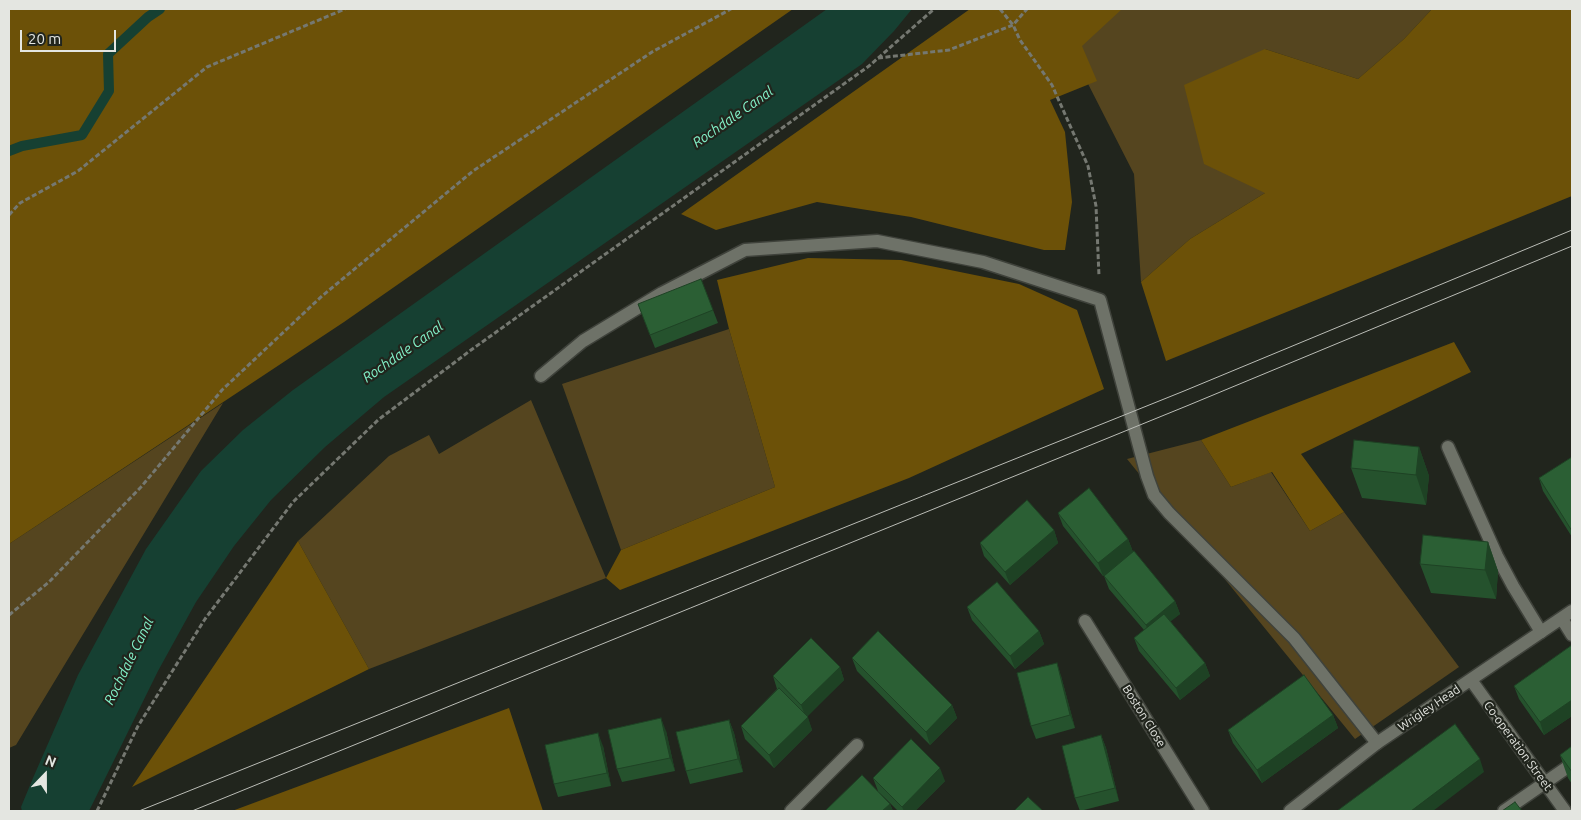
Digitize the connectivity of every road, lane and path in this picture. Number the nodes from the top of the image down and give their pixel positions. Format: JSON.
{"nodes":[{"id":1,"x":345,"y":9,"type":"edge"},
{"id":2,"x":731,"y":9,"type":"edge"},
{"id":3,"x":934,"y":9,"type":"edge"},
{"id":4,"x":1000,"y":9,"type":"edge"},
{"id":5,"x":1027,"y":9,"type":"edge"},
{"id":6,"x":1013,"y":25,"type":"junction"},
{"id":7,"x":878,"y":58,"type":"junction"},
{"id":8,"x":9,"y":215,"type":"edge"},
{"id":9,"x":1100,"y":300,"type":"junction"},
{"id":10,"x":541,"y":376,"type":"dead end"},
{"id":11,"x":1448,"y":447,"type":"dead end"},
{"id":12,"x":9,"y":615,"type":"edge"},
{"id":13,"x":1567,"y":615,"type":"edge"},
{"id":14,"x":1085,"y":621,"type":"dead end"},
{"id":15,"x":1541,"y":632,"type":"junction"},
{"id":16,"x":1572,"y":634,"type":"edge"},
{"id":17,"x":1471,"y":680,"type":"junction"},
{"id":18,"x":1378,"y":744,"type":"junction"},
{"id":19,"x":856,"y":745,"type":"dead end"},
{"id":20,"x":1572,"y":764,"type":"edge"},
{"id":21,"x":1545,"y":783,"type":"junction"},
{"id":22,"x":97,"y":811,"type":"edge"},
{"id":23,"x":791,"y":811,"type":"edge"},
{"id":24,"x":1203,"y":811,"type":"edge"},
{"id":25,"x":1290,"y":811,"type":"edge"},
{"id":26,"x":1504,"y":811,"type":"edge"},
{"id":27,"x":1566,"y":811,"type":"edge"}],
"edges":[{"from":1,"to":8,"type":"path"},
{"from":2,"to":12,"type":"path"},
{"from":3,"to":7,"type":"path"},
{"from":4,"to":6,"type":"path"},
{"from":5,"to":6,"type":"path"},
{"from":6,"to":7,"type":"path"},
{"from":6,"to":9,"type":"path"},
{"from":7,"to":22,"type":"path"},
{"from":9,"to":10,"type":"street"},
{"from":9,"to":18,"type":"street"},
{"from":11,"to":15,"type":"street"},
{"from":13,"to":15,"type":"street","name":"Wrigley Head"},
{"from":13,"to":16,"type":"street"},
{"from":14,"to":24,"type":"street","name":"Boston Close"},
{"from":15,"to":17,"type":"street","name":"Wrigley Head"},
{"from":17,"to":18,"type":"street","name":"Wrigley Head"},
{"from":17,"to":21,"type":"street","name":"Co-operation Street"},
{"from":18,"to":25,"type":"street","name":"Wrigley Head"},
{"from":19,"to":23,"type":"street"},
{"from":20,"to":21,"type":"street"},
{"from":21,"to":26,"type":"street"},
{"from":21,"to":27,"type":"street","name":"Co-operation Street"}]}
